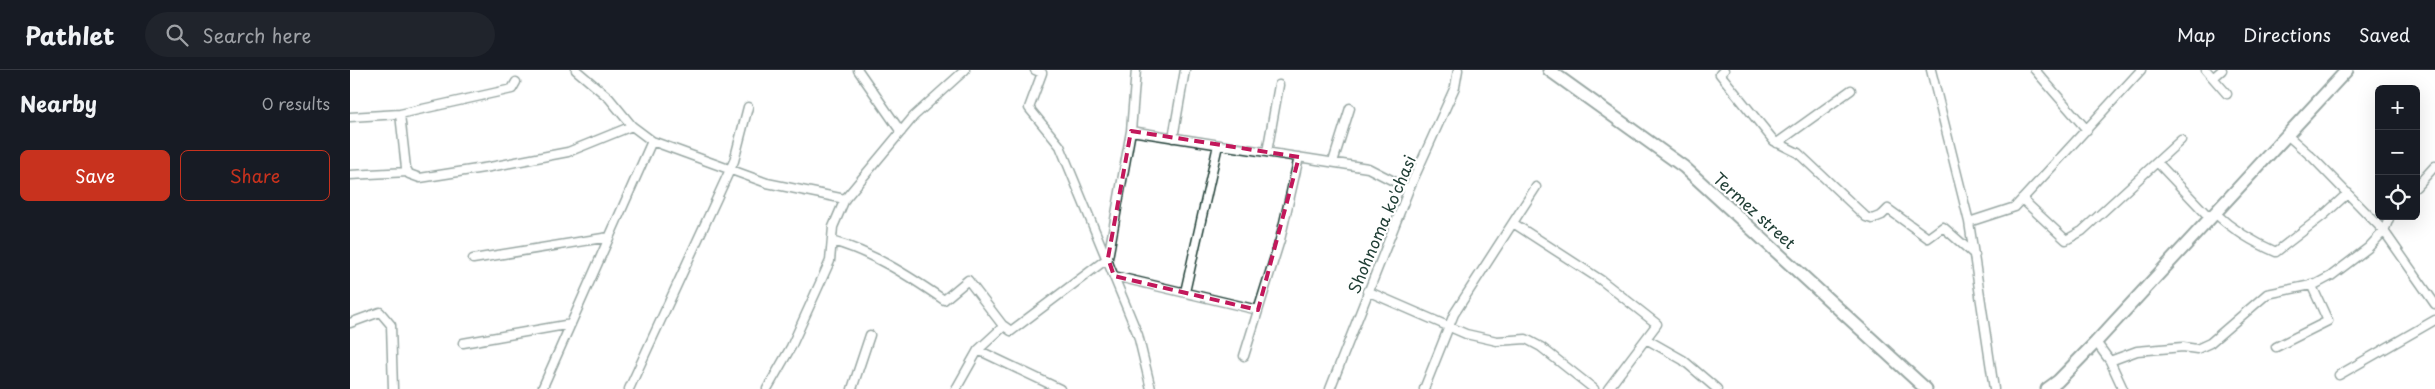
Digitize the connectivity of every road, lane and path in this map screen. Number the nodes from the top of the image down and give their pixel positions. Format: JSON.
{"nodes":[{"id":1,"x":576,"y":70,"type":"edge"},
{"id":2,"x":858,"y":70,"type":"edge"},
{"id":3,"x":965,"y":70,"type":"edge"},
{"id":4,"x":1035,"y":70,"type":"edge"},
{"id":5,"x":1136,"y":70,"type":"edge"},
{"id":6,"x":1185,"y":70,"type":"edge"},
{"id":7,"x":1458,"y":70,"type":"edge"},
{"id":8,"x":1548,"y":70,"type":"edge"},
{"id":9,"x":1724,"y":70,"type":"edge"},
{"id":10,"x":1932,"y":70,"type":"edge"},
{"id":11,"x":2035,"y":70,"type":"edge"},
{"id":12,"x":2141,"y":70,"type":"edge"},
{"id":13,"x":2206,"y":70,"type":"edge"},
{"id":14,"x":2222,"y":70,"type":"edge"},
{"id":15,"x":2347,"y":70,"type":"edge"},
{"id":16,"x":2214,"y":77,"type":"junction"},
{"id":17,"x":516,"y":82,"type":"dead end"},
{"id":18,"x":1279,"y":85,"type":"dead end"},
{"id":19,"x":1851,"y":90,"type":"dead end"},
{"id":20,"x":2227,"y":94,"type":"dead end"},
{"id":21,"x":748,"y":107,"type":"dead end"},
{"id":22,"x":1350,"y":108,"type":"dead end"},
{"id":23,"x":400,"y":114,"type":"junction"},
{"id":24,"x":350,"y":117,"type":"edge"},
{"id":25,"x":632,"y":126,"type":"junction"},
{"id":26,"x":2086,"y":130,"type":"junction"},
{"id":27,"x":1131,"y":131,"type":"junction"},
{"id":28,"x":901,"y":132,"type":"junction"},
{"id":29,"x":2287,"y":135,"type":"junction"},
{"id":30,"x":1173,"y":138,"type":"junction"},
{"id":31,"x":2181,"y":140,"type":"dead end"},
{"id":32,"x":652,"y":141,"type":"junction"},
{"id":33,"x":1777,"y":143,"type":"junction"},
{"id":34,"x":1218,"y":145,"type":"junction"},
{"id":35,"x":1267,"y":152,"type":"junction"},
{"id":36,"x":1299,"y":157,"type":"junction"},
{"id":37,"x":1333,"y":162,"type":"junction"},
{"id":38,"x":2157,"y":162,"type":"junction"},
{"id":39,"x":2435,"y":166,"type":"edge"},
{"id":40,"x":730,"y":170,"type":"junction"},
{"id":41,"x":408,"y":172,"type":"junction"},
{"id":42,"x":350,"y":175,"type":"edge"},
{"id":43,"x":2420,"y":183,"type":"edge"},
{"id":44,"x":1536,"y":187,"type":"dead end"},
{"id":45,"x":1409,"y":189,"type":"junction"},
{"id":46,"x":2348,"y":194,"type":"junction"},
{"id":47,"x":845,"y":199,"type":"junction"},
{"id":48,"x":2022,"y":199,"type":"junction"},
{"id":49,"x":2212,"y":216,"type":"junction"},
{"id":50,"x":2388,"y":220,"type":"edge"},
{"id":51,"x":1970,"y":222,"type":"junction"},
{"id":52,"x":1513,"y":224,"type":"junction"},
{"id":53,"x":2384,"y":232,"type":"junction"},
{"id":54,"x":609,"y":237,"type":"junction"},
{"id":55,"x":832,"y":240,"type":"junction"},
{"id":56,"x":1976,"y":255,"type":"junction"},
{"id":57,"x":1108,"y":258,"type":"junction"},
{"id":58,"x":473,"y":259,"type":"dead end"},
{"id":59,"x":1114,"y":276,"type":"junction"},
{"id":60,"x":2311,"y":284,"type":"junction"},
{"id":61,"x":1367,"y":291,"type":"junction"},
{"id":62,"x":1185,"y":292,"type":"junction"},
{"id":63,"x":2435,"y":304,"type":"edge"},
{"id":64,"x":1258,"y":310,"type":"junction"},
{"id":65,"x":2435,"y":320,"type":"edge"},
{"id":66,"x":350,"y":324,"type":"edge"},
{"id":67,"x":571,"y":324,"type":"junction"},
{"id":68,"x":1004,"y":326,"type":"junction"},
{"id":69,"x":1447,"y":327,"type":"junction"},
{"id":70,"x":870,"y":335,"type":"dead end"},
{"id":71,"x":1646,"y":339,"type":"junction"},
{"id":72,"x":2096,"y":342,"type":"junction"},
{"id":73,"x":463,"y":343,"type":"dead end"},
{"id":74,"x":2276,"y":347,"type":"dead end"},
{"id":75,"x":978,"y":350,"type":"junction"},
{"id":76,"x":1244,"y":356,"type":"dead end"},
{"id":77,"x":2110,"y":362,"type":"junction"},
{"id":78,"x":2339,"y":375,"type":"dead end"},
{"id":79,"x":393,"y":389,"type":"edge"},
{"id":80,"x":542,"y":389,"type":"edge"},
{"id":81,"x":629,"y":389,"type":"edge"},
{"id":82,"x":767,"y":389,"type":"edge"},
{"id":83,"x":852,"y":389,"type":"edge"},
{"id":84,"x":956,"y":389,"type":"edge"},
{"id":85,"x":1060,"y":389,"type":"edge"},
{"id":86,"x":1151,"y":389,"type":"edge"},
{"id":87,"x":1330,"y":389,"type":"edge"},
{"id":88,"x":1424,"y":389,"type":"edge"},
{"id":89,"x":1594,"y":389,"type":"edge"},
{"id":90,"x":1608,"y":389,"type":"edge"},
{"id":91,"x":1717,"y":389,"type":"edge"},
{"id":92,"x":1926,"y":389,"type":"edge"},
{"id":93,"x":1994,"y":389,"type":"edge"},
{"id":94,"x":2047,"y":389,"type":"edge"},
{"id":95,"x":2124,"y":389,"type":"edge"}],
"edges":[{"from":1,"to":25,"type":"street"},
{"from":2,"to":28,"type":"street"},
{"from":3,"to":28,"type":"street"},
{"from":4,"to":57,"type":"street"},
{"from":5,"to":27,"type":"street"},
{"from":6,"to":30,"type":"street"},
{"from":7,"to":45,"type":"street","name":"Shohnoma ko'chasi"},
{"from":8,"to":92,"type":"main road","name":"Termez street"},
{"from":9,"to":33,"type":"street"},
{"from":10,"to":51,"type":"street"},
{"from":11,"to":26,"type":"street"},
{"from":12,"to":26,"type":"street"},
{"from":13,"to":16,"type":"street"},
{"from":14,"to":16,"type":"street"},
{"from":15,"to":29,"type":"main road"},
{"from":16,"to":20,"type":"street"},
{"from":17,"to":23,"type":"street"},
{"from":18,"to":35,"type":"street"},
{"from":19,"to":33,"type":"street"},
{"from":21,"to":40,"type":"street"},
{"from":22,"to":37,"type":"street"},
{"from":23,"to":24,"type":"street"},
{"from":23,"to":41,"type":"street"},
{"from":25,"to":32,"type":"street"},
{"from":25,"to":41,"type":"street"},
{"from":26,"to":48,"type":"street"},
{"from":27,"to":30,"type":"street"},
{"from":27,"to":57,"type":"street"},
{"from":28,"to":47,"type":"street"},
{"from":29,"to":46,"type":"street"},
{"from":29,"to":49,"type":"main road"},
{"from":30,"to":34,"type":"street"},
{"from":31,"to":38,"type":"street"},
{"from":32,"to":40,"type":"street"},
{"from":32,"to":54,"type":"street"},
{"from":33,"to":56,"type":"street"},
{"from":34,"to":35,"type":"street"},
{"from":34,"to":62,"type":"street"},
{"from":35,"to":36,"type":"street"},
{"from":36,"to":37,"type":"street"},
{"from":36,"to":64,"type":"street"},
{"from":37,"to":45,"type":"street"},
{"from":38,"to":48,"type":"street"},
{"from":38,"to":49,"type":"street"},
{"from":39,"to":43,"type":"street"},
{"from":40,"to":47,"type":"street"},
{"from":40,"to":81,"type":"street"},
{"from":41,"to":42,"type":"street"},
{"from":44,"to":52,"type":"street"},
{"from":45,"to":61,"type":"street","name":"Shohnoma ko'chasi"},
{"from":46,"to":49,"type":"street"},
{"from":46,"to":53,"type":"street"},
{"from":47,"to":55,"type":"street"},
{"from":48,"to":51,"type":"street"},
{"from":49,"to":72,"type":"main road"},
{"from":50,"to":53,"type":"street"},
{"from":51,"to":56,"type":"street"},
{"from":52,"to":69,"type":"street"},
{"from":52,"to":71,"type":"street"},
{"from":53,"to":60,"type":"street"},
{"from":53,"to":63,"type":"street"},
{"from":54,"to":58,"type":"street"},
{"from":54,"to":67,"type":"street"},
{"from":55,"to":68,"type":"street"},
{"from":55,"to":82,"type":"street"},
{"from":56,"to":93,"type":"street"},
{"from":57,"to":59,"type":"street"},
{"from":57,"to":68,"type":"street"},
{"from":59,"to":62,"type":"street"},
{"from":59,"to":86,"type":"street"},
{"from":60,"to":74,"type":"street"},
{"from":60,"to":77,"type":"street"},
{"from":61,"to":69,"type":"street"},
{"from":61,"to":87,"type":"street","name":"Shohnoma ko'chasi"},
{"from":62,"to":64,"type":"street"},
{"from":64,"to":76,"type":"street"},
{"from":65,"to":78,"type":"street"},
{"from":66,"to":79,"type":"street"},
{"from":67,"to":73,"type":"street"},
{"from":67,"to":80,"type":"street"},
{"from":68,"to":75,"type":"street"},
{"from":69,"to":88,"type":"street"},
{"from":69,"to":89,"type":"street"},
{"from":70,"to":83,"type":"street"},
{"from":71,"to":90,"type":"street"},
{"from":71,"to":91,"type":"street"},
{"from":72,"to":77,"type":"street"},
{"from":72,"to":94,"type":"main road"},
{"from":75,"to":84,"type":"street"},
{"from":75,"to":85,"type":"street"},
{"from":77,"to":95,"type":"street"}]}
